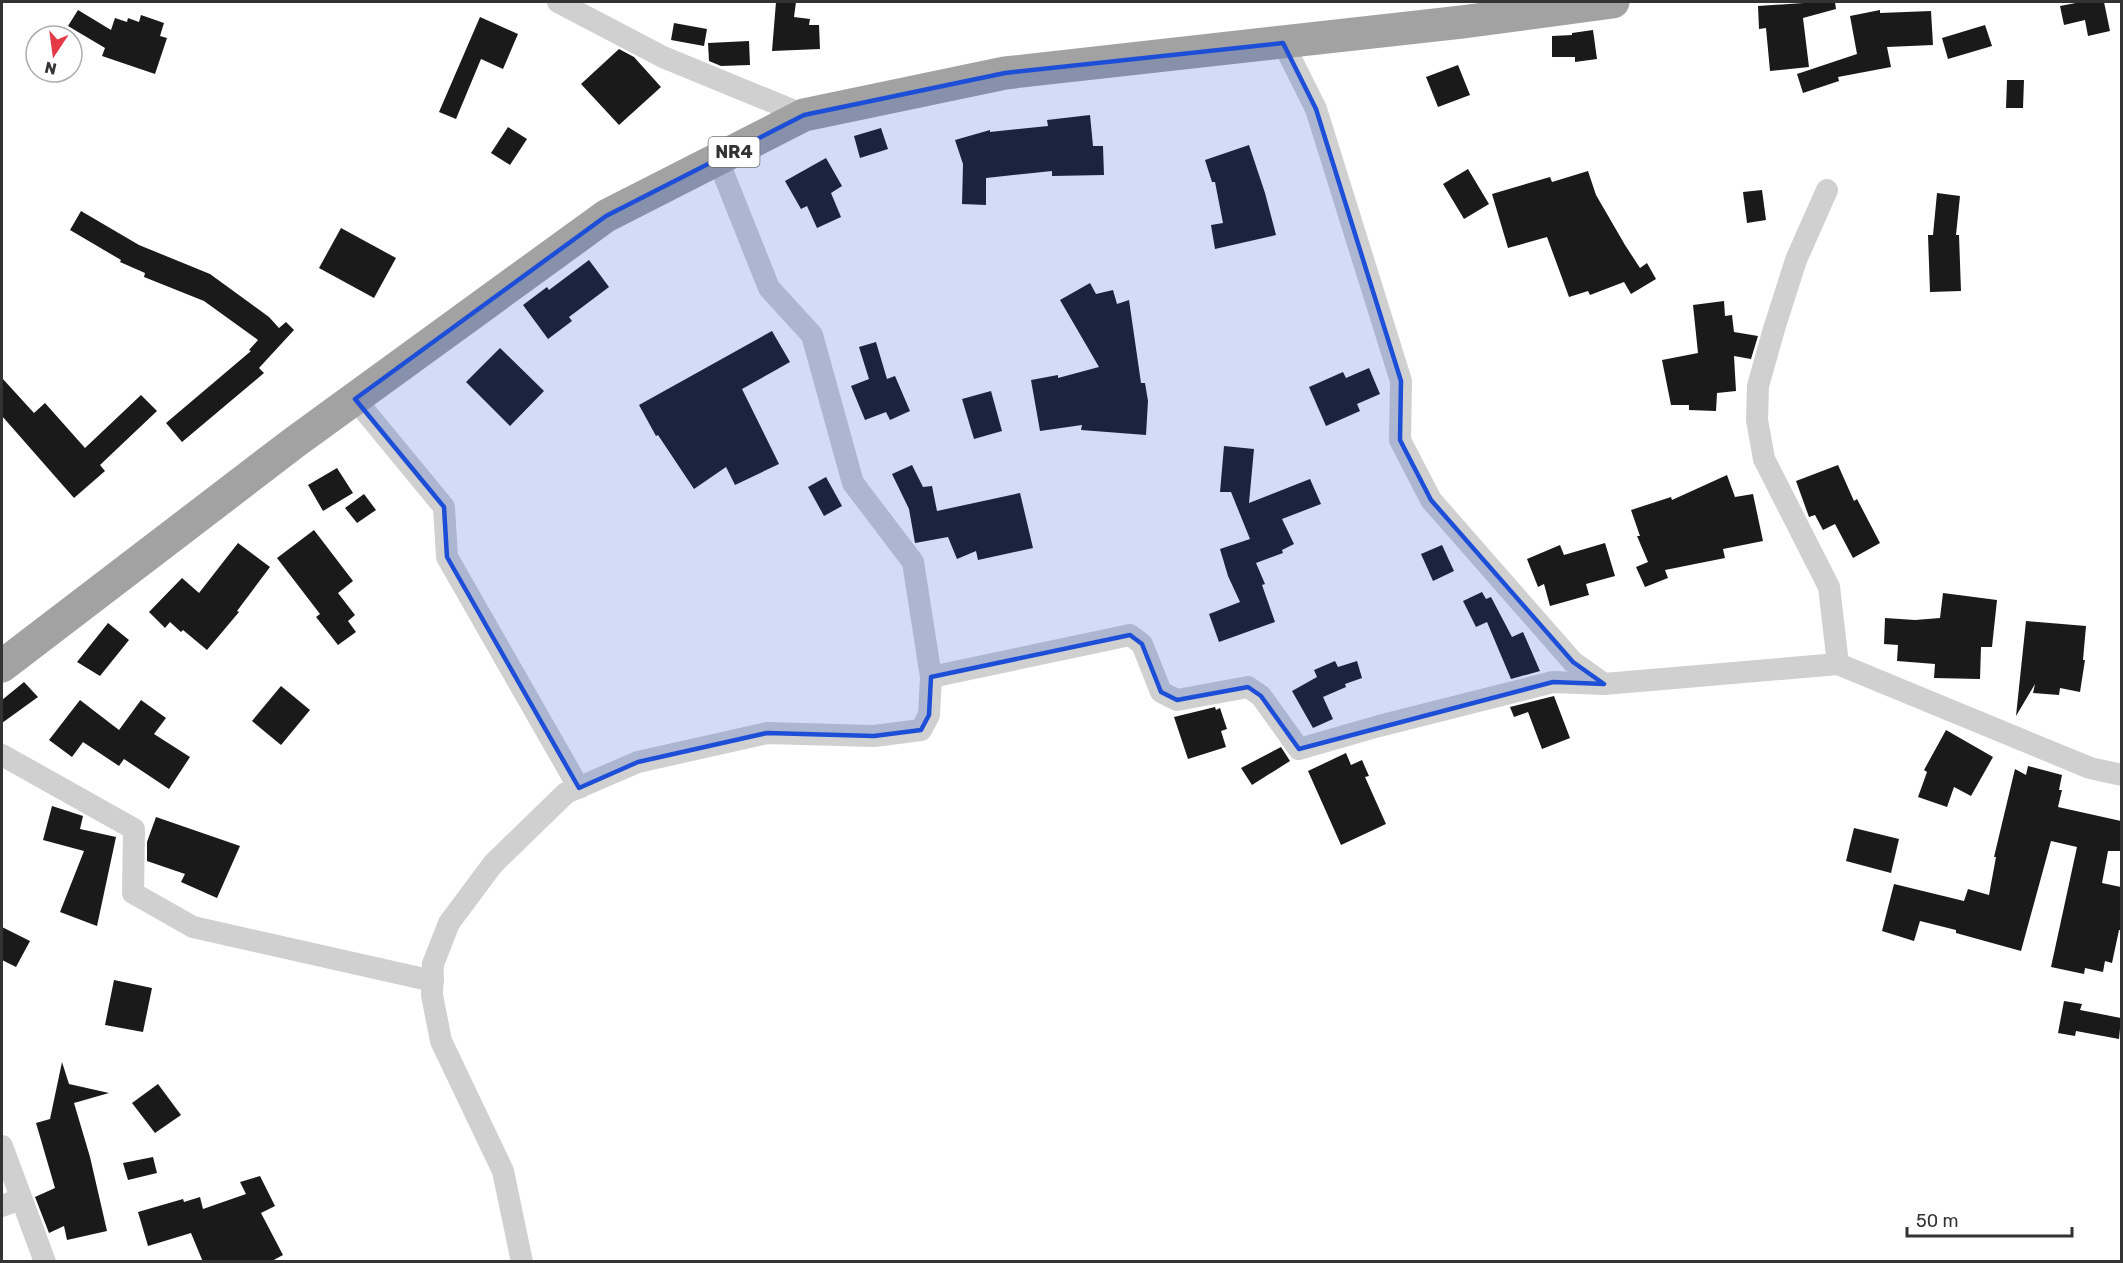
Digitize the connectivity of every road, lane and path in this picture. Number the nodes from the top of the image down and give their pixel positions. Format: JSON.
{"nodes":[{"id":1,"x":558,"y":2,"type":"edge"},
{"id":2,"x":1613,"y":2,"type":"edge"},
{"id":3,"x":1467,"y":12,"type":"edge"},
{"id":4,"x":1283,"y":43,"type":"junction"},
{"id":5,"x":804,"y":116,"type":"junction"},
{"id":6,"x":718,"y":160,"type":"junction"},
{"id":7,"x":1827,"y":190,"type":"dead end"},
{"id":8,"x":355,"y":399,"type":"junction"},
{"id":9,"x":1838,"y":664,"type":"junction"},
{"id":10,"x":2,"y":666,"type":"edge"},
{"id":11,"x":931,"y":677,"type":"junction"},
{"id":12,"x":1604,"y":684,"type":"junction"},
{"id":13,"x":2,"y":755,"type":"edge"},
{"id":14,"x":2121,"y":775,"type":"edge"},
{"id":15,"x":579,"y":788,"type":"junction"},
{"id":16,"x":433,"y":981,"type":"junction"},
{"id":17,"x":2,"y":1146,"type":"edge"},
{"id":18,"x":11,"y":1202,"type":"edge"},
{"id":19,"x":45,"y":1262,"type":"edge"},
{"id":20,"x":522,"y":1262,"type":"edge"}],
"edges":[{"from":1,"to":5,"type":"street"},
{"from":2,"to":3,"type":"highway","number":"NR4"},
{"from":3,"to":4,"type":"highway","number":"NR4"},
{"from":4,"to":5,"type":"highway","number":"NR4"},
{"from":4,"to":12,"type":"street"},
{"from":5,"to":6,"type":"highway","number":"NR4"},
{"from":6,"to":8,"type":"highway","number":"NR4"},
{"from":6,"to":11,"type":"street"},
{"from":7,"to":9,"type":"street"},
{"from":8,"to":10,"type":"highway","number":"NR4"},
{"from":8,"to":15,"type":"street"},
{"from":9,"to":12,"type":"street"},
{"from":9,"to":14,"type":"street"},
{"from":11,"to":12,"type":"street"},
{"from":11,"to":15,"type":"street"},
{"from":13,"to":16,"type":"street"},
{"from":15,"to":16,"type":"street"},
{"from":16,"to":20,"type":"street"},
{"from":17,"to":18,"type":"street"},
{"from":18,"to":19,"type":"street"}]}
